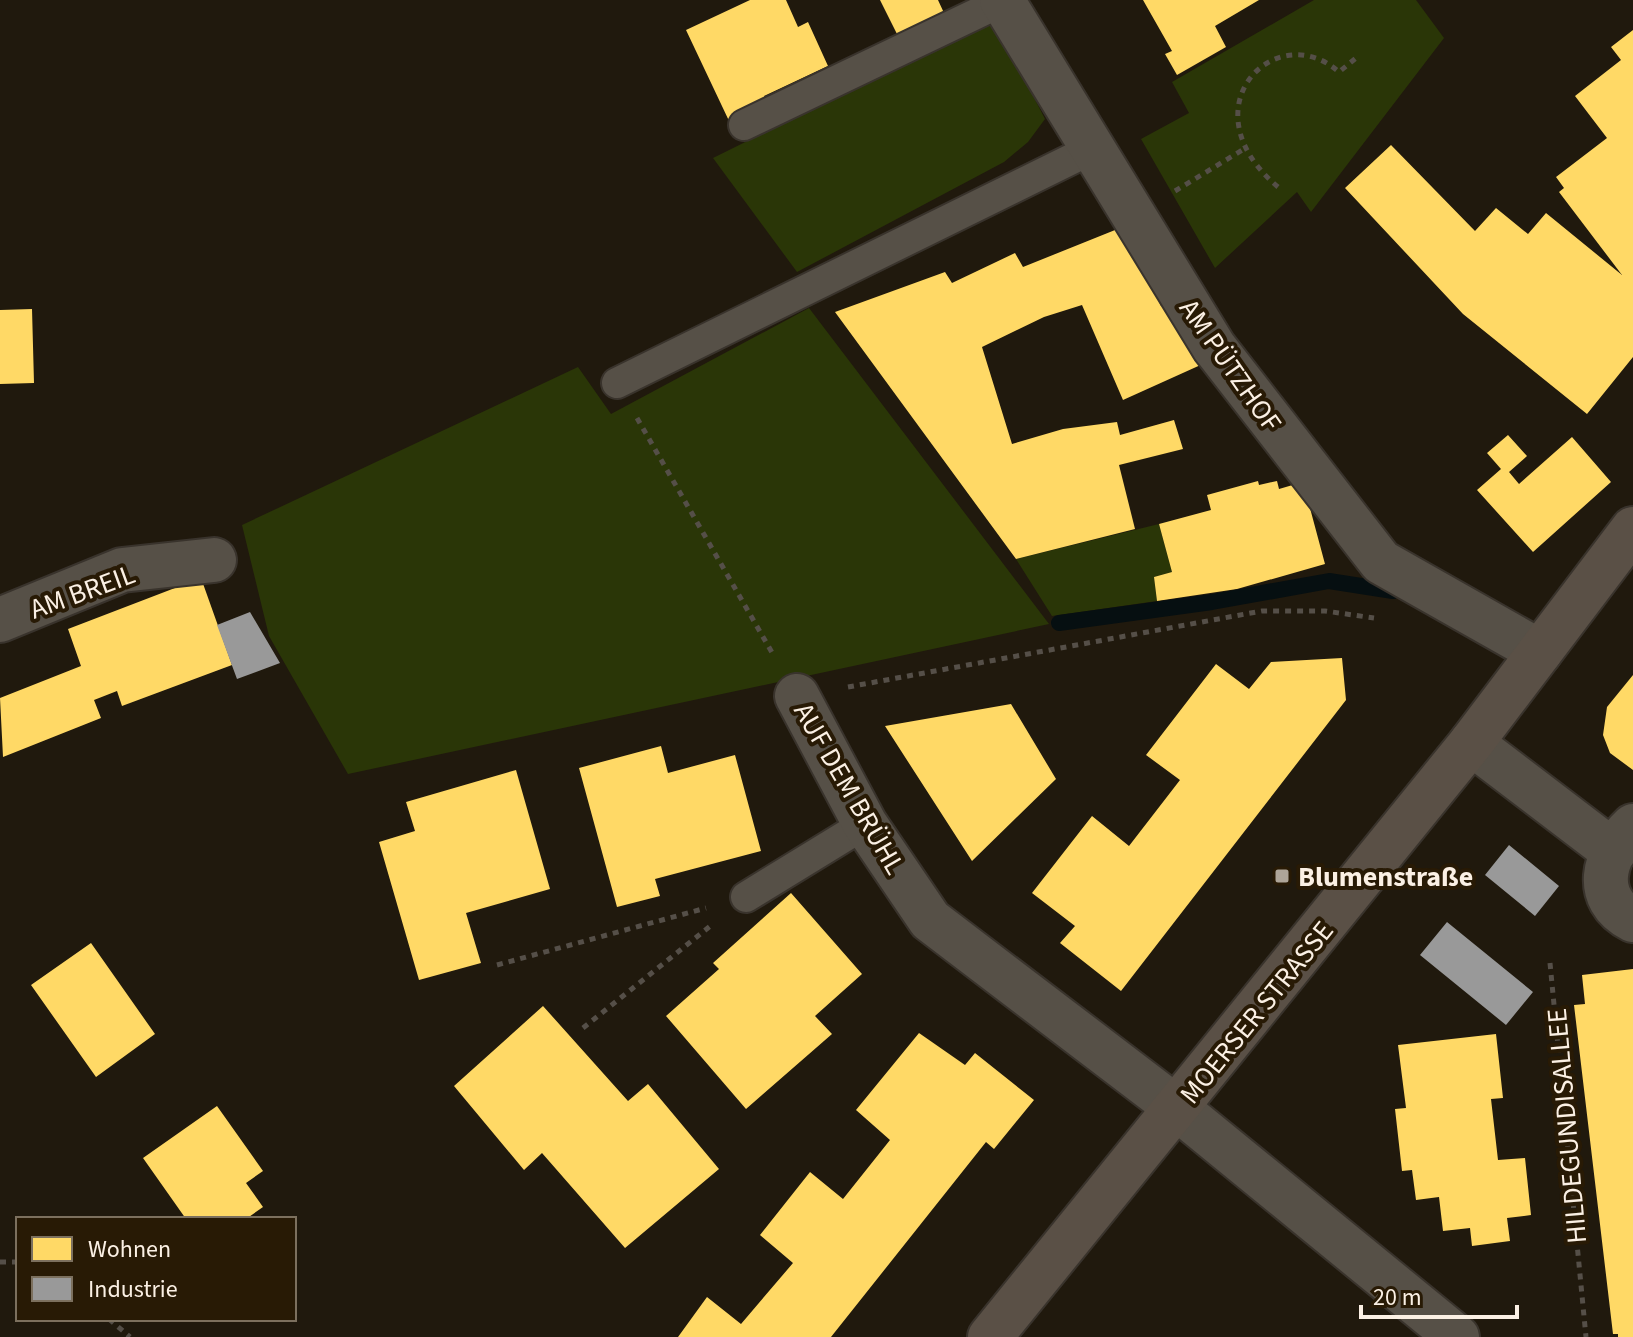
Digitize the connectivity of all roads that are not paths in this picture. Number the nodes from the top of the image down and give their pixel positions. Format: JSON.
{"nodes":[{"id":1,"x":1002,"y":0,"type":"edge"},
{"id":2,"x":744,"y":125,"type":"dead end"},
{"id":3,"x":1092,"y":149,"type":"junction"},
{"id":4,"x":617,"y":383,"type":"road end"},
{"id":5,"x":1633,"y":529,"type":"edge"},
{"id":6,"x":214,"y":560,"type":"dead end"},
{"id":7,"x":0,"y":620,"type":"edge"},
{"id":8,"x":1540,"y":652,"type":"junction"},
{"id":9,"x":797,"y":696,"type":"road end"},
{"id":10,"x":1471,"y":743,"type":"junction"},
{"id":11,"x":865,"y":824,"type":"junction"},
{"id":12,"x":1623,"y":839,"type":"edge"},
{"id":13,"x":746,"y":897,"type":"road end"},
{"id":14,"x":1633,"y":920,"type":"edge"},
{"id":15,"x":1178,"y":1109,"type":"junction"},
{"id":16,"x":990,"y":1337,"type":"edge"},
{"id":17,"x":1457,"y":1337,"type":"edge"}],
"edges":[{"from":1,"to":2,"type":"lane"},
{"from":1,"to":3,"type":"street","name":"AM PÜTZHOF"},
{"from":3,"to":4,"type":"lane"},
{"from":3,"to":8,"type":"street","name":"AM PÜTZHOF"},
{"from":5,"to":8,"type":"main road","name":"MOERSER STRASSE"},
{"from":6,"to":7,"type":"street","name":"AM BREIL"},
{"from":8,"to":10,"type":"main road","name":"MOERSER STRASSE"},
{"from":9,"to":11,"type":"street","name":"AUF DEM BRÜHL"},
{"from":10,"to":12,"type":"street"},
{"from":10,"to":15,"type":"main road","name":"MOERSER STRASSE"},
{"from":11,"to":13,"type":"lane"},
{"from":11,"to":15,"type":"street","name":"AUF DEM BRÜHL"},
{"from":12,"to":14,"type":"street"},
{"from":15,"to":16,"type":"main road","name":"MOERSER STRASSE"},
{"from":15,"to":17,"type":"street"}]}
